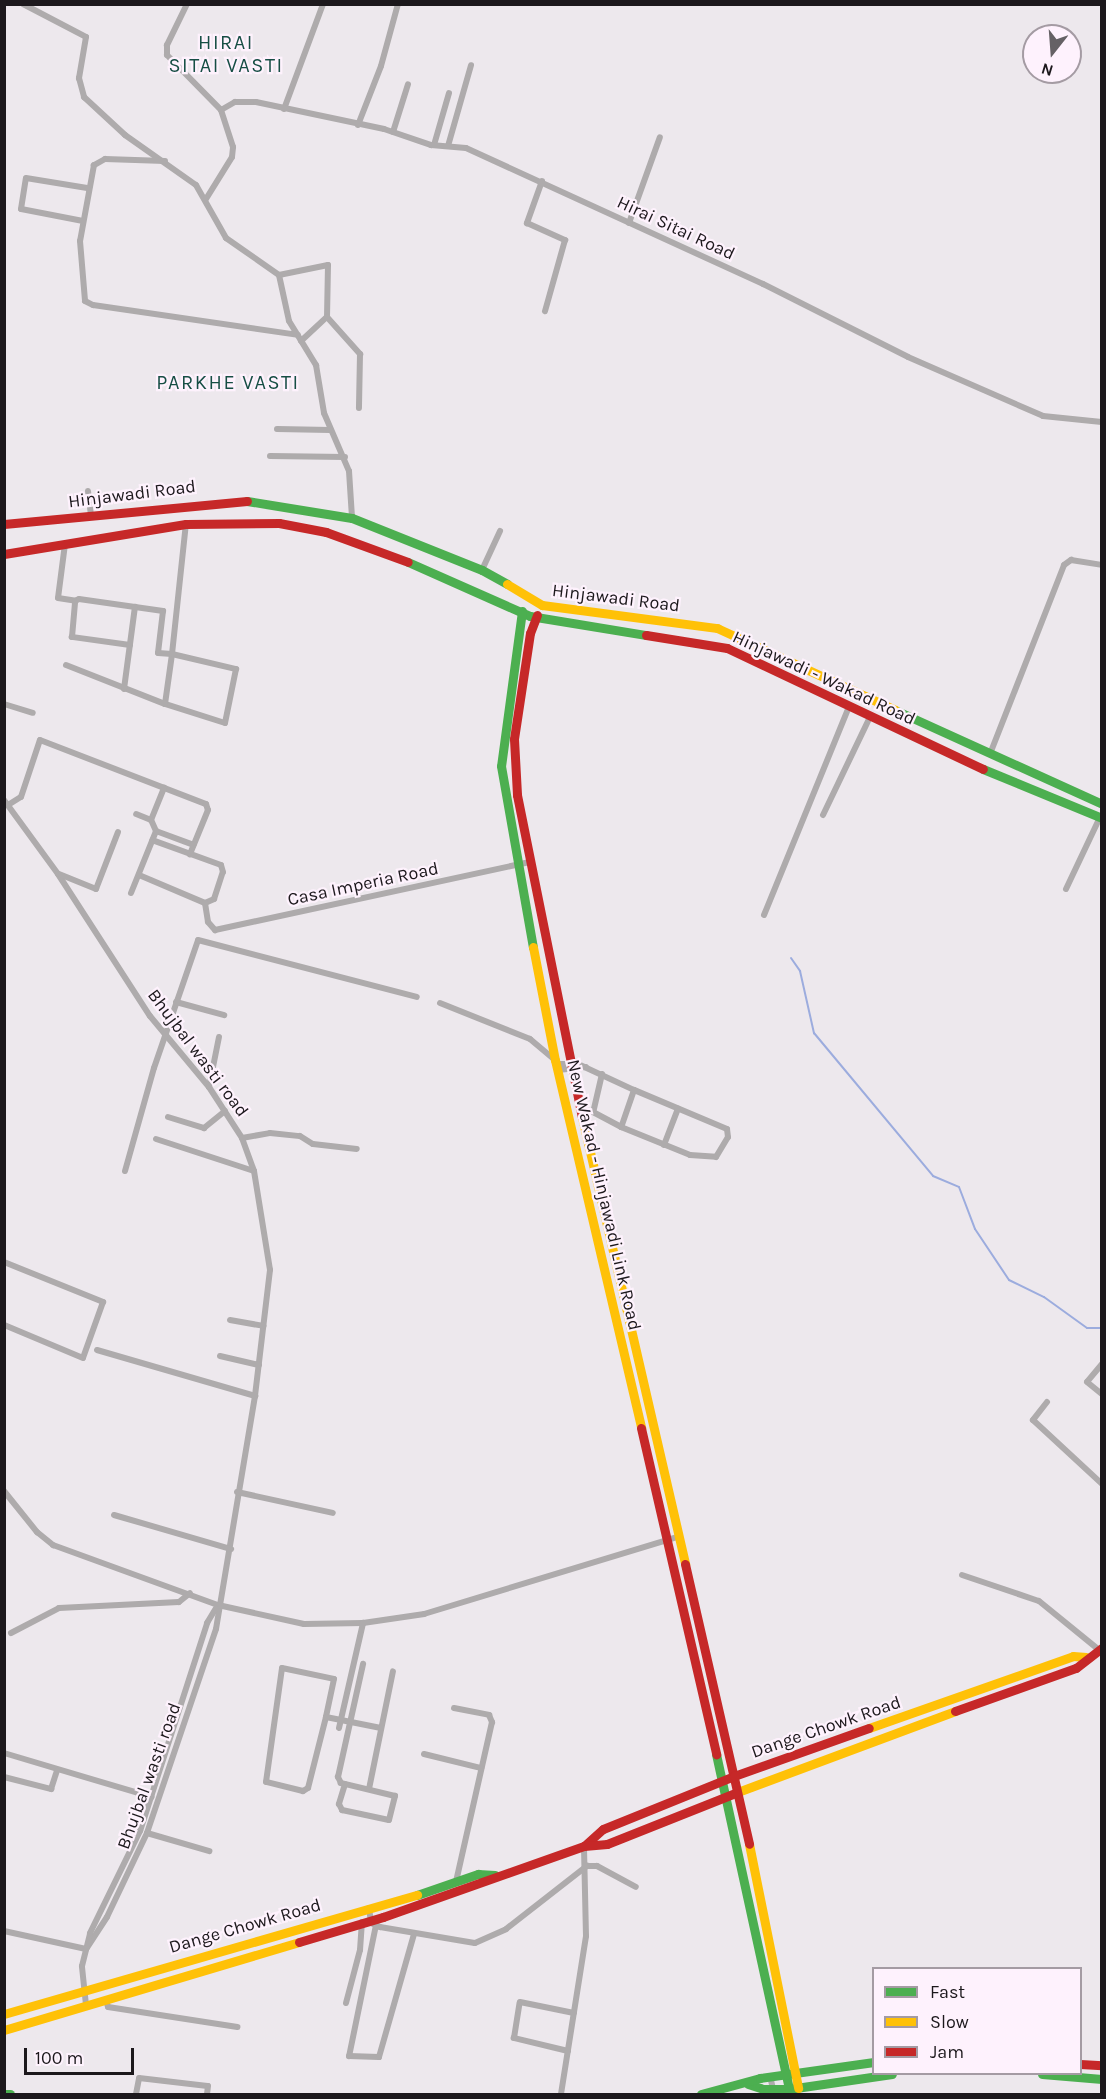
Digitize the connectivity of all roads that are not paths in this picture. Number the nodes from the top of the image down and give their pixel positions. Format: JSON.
{"nodes":[{"id":1,"x":23,"y":4,"type":"edge"},
{"id":2,"x":187,"y":4,"type":"edge"},
{"id":3,"x":323,"y":4,"type":"edge"},
{"id":4,"x":398,"y":4,"type":"edge"},
{"id":5,"x":471,"y":65,"type":"dead end"},
{"id":6,"x":408,"y":84,"type":"dead end"},
{"id":7,"x":449,"y":93,"type":"dead end"},
{"id":8,"x":223,"y":108,"type":"junction"},
{"id":9,"x":284,"y":109,"type":"junction"},
{"id":10,"x":358,"y":125,"type":"junction"},
{"id":11,"x":393,"y":132,"type":"junction"},
{"id":12,"x":660,"y":137,"type":"dead end"},
{"id":13,"x":434,"y":145,"type":"junction"},
{"id":14,"x":448,"y":146,"type":"junction"},
{"id":15,"x":166,"y":161,"type":"junction"},
{"id":16,"x":542,"y":181,"type":"junction"},
{"id":17,"x":87,"y":188,"type":"junction"},
{"id":18,"x":206,"y":200,"type":"junction"},
{"id":19,"x":83,"y":221,"type":"junction"},
{"id":20,"x":629,"y":224,"type":"junction"},
{"id":21,"x":279,"y":275,"type":"junction"},
{"id":22,"x":545,"y":311,"type":"dead end"},
{"id":23,"x":327,"y":317,"type":"junction"},
{"id":24,"x":299,"y":338,"type":"junction"},
{"id":25,"x":359,"y":408,"type":"dead end"},
{"id":26,"x":1101,"y":422,"type":"edge"},
{"id":27,"x":277,"y":429,"type":"dead end"},
{"id":28,"x":330,"y":430,"type":"junction"},
{"id":29,"x":270,"y":456,"type":"dead end"},
{"id":30,"x":345,"y":457,"type":"junction"},
{"id":31,"x":88,"y":491,"type":"dead end"},
{"id":32,"x":281,"y":504,"type":"junction"},
{"id":33,"x":92,"y":516,"type":"junction"},
{"id":34,"x":352,"y":518,"type":"junction"},
{"id":35,"x":279,"y":523,"type":"junction"},
{"id":36,"x":4,"y":524,"type":"edge"},
{"id":37,"x":186,"y":524,"type":"junction"},
{"id":38,"x":500,"y":531,"type":"dead end"},
{"id":39,"x":65,"y":544,"type":"junction"},
{"id":40,"x":4,"y":554,"type":"edge"},
{"id":41,"x":1101,"y":565,"type":"edge"},
{"id":42,"x":482,"y":570,"type":"junction"},
{"id":43,"x":527,"y":598,"type":"junction"},
{"id":44,"x":76,"y":601,"type":"junction"},
{"id":45,"x":542,"y":605,"type":"junction"},
{"id":46,"x":135,"y":607,"type":"junction"},
{"id":47,"x":522,"y":610,"type":"junction"},
{"id":48,"x":537,"y":615,"type":"junction"},
{"id":49,"x":130,"y":645,"type":"junction"},
{"id":50,"x":172,"y":654,"type":"junction"},
{"id":51,"x":66,"y":665,"type":"dead end"},
{"id":52,"x":124,"y":689,"type":"junction"},
{"id":53,"x":4,"y":704,"type":"edge"},
{"id":54,"x":165,"y":704,"type":"junction"},
{"id":55,"x":849,"y":707,"type":"junction"},
{"id":56,"x":33,"y":713,"type":"dead end"},
{"id":57,"x":870,"y":717,"type":"junction"},
{"id":58,"x":990,"y":755,"type":"junction"},
{"id":59,"x":164,"y":788,"type":"junction"},
{"id":60,"x":6,"y":803,"type":"edge"},
{"id":61,"x":1101,"y":804,"type":"edge"},
{"id":62,"x":136,"y":814,"type":"dead end"},
{"id":63,"x":824,"y":815,"type":"dead end"},
{"id":64,"x":1100,"y":817,"type":"edge"},
{"id":65,"x":150,"y":820,"type":"junction"},
{"id":66,"x":156,"y":831,"type":"junction"},
{"id":67,"x":118,"y":832,"type":"dead end"},
{"id":68,"x":152,"y":840,"type":"junction"},
{"id":69,"x":194,"y":845,"type":"junction"},
{"id":70,"x":190,"y":854,"type":"junction"},
{"id":71,"x":530,"y":862,"type":"junction"},
{"id":72,"x":517,"y":865,"type":"junction"},
{"id":73,"x":58,"y":874,"type":"junction"},
{"id":74,"x":139,"y":875,"type":"junction"},
{"id":75,"x":1066,"y":890,"type":"dead end"},
{"id":76,"x":131,"y":893,"type":"dead end"},
{"id":77,"x":205,"y":903,"type":"junction"},
{"id":78,"x":764,"y":915,"type":"dead end"},
{"id":79,"x":216,"y":930,"type":"junction"},
{"id":80,"x":213,"y":943,"type":"junction"},
{"id":81,"x":417,"y":997,"type":"dead end"},
{"id":82,"x":176,"y":1002,"type":"junction"},
{"id":83,"x":440,"y":1004,"type":"dead end"},
{"id":84,"x":224,"y":1015,"type":"dead end"},
{"id":85,"x":166,"y":1036,"type":"junction"},
{"id":86,"x":219,"y":1037,"type":"dead end"},
{"id":87,"x":556,"y":1065,"type":"junction"},
{"id":88,"x":570,"y":1067,"type":"junction"},
{"id":89,"x":602,"y":1074,"type":"junction"},
{"id":90,"x":209,"y":1087,"type":"junction"},
{"id":91,"x":634,"y":1090,"type":"junction"},
{"id":92,"x":678,"y":1109,"type":"junction"},
{"id":93,"x":225,"y":1111,"type":"junction"},
{"id":94,"x":168,"y":1117,"type":"dead end"},
{"id":95,"x":621,"y":1127,"type":"junction"},
{"id":96,"x":242,"y":1138,"type":"junction"},
{"id":97,"x":156,"y":1139,"type":"dead end"},
{"id":98,"x":664,"y":1144,"type":"junction"},
{"id":99,"x":357,"y":1149,"type":"dead end"},
{"id":100,"x":125,"y":1171,"type":"dead end"},
{"id":101,"x":254,"y":1171,"type":"junction"},
{"id":102,"x":613,"y":1257,"type":"junction"},
{"id":103,"x":602,"y":1260,"type":"junction"},
{"id":104,"x":4,"y":1262,"type":"edge"},
{"id":105,"x":230,"y":1320,"type":"dead end"},
{"id":106,"x":4,"y":1325,"type":"edge"},
{"id":107,"x":262,"y":1326,"type":"junction"},
{"id":108,"x":97,"y":1350,"type":"dead end"},
{"id":109,"x":220,"y":1356,"type":"dead end"},
{"id":110,"x":1101,"y":1364,"type":"edge"},
{"id":111,"x":259,"y":1365,"type":"junction"},
{"id":112,"x":1101,"y":1394,"type":"edge"},
{"id":113,"x":255,"y":1396,"type":"junction"},
{"id":114,"x":1047,"y":1402,"type":"dead end"},
{"id":115,"x":1101,"y":1484,"type":"edge"},
{"id":116,"x":4,"y":1491,"type":"edge"},
{"id":117,"x":237,"y":1492,"type":"junction"},
{"id":118,"x":4,"y":1495,"type":"edge"},
{"id":119,"x":12,"y":1499,"type":"junction"},
{"id":120,"x":333,"y":1513,"type":"dead end"},
{"id":121,"x":114,"y":1515,"type":"dead end"},
{"id":122,"x":678,"y":1537,"type":"junction"},
{"id":123,"x":668,"y":1540,"type":"junction"},
{"id":124,"x":231,"y":1549,"type":"junction"},
{"id":125,"x":962,"y":1575,"type":"dead end"},
{"id":126,"x":190,"y":1593,"type":"junction"},
{"id":127,"x":218,"y":1605,"type":"junction"},
{"id":128,"x":363,"y":1623,"type":"junction"},
{"id":129,"x":10,"y":1634,"type":"dead end"},
{"id":130,"x":703,"y":1642,"type":"junction"},
{"id":131,"x":692,"y":1645,"type":"junction"},
{"id":132,"x":1100,"y":1649,"type":"edge"},
{"id":133,"x":1086,"y":1657,"type":"junction"},
{"id":134,"x":363,"y":1664,"type":"dead end"},
{"id":135,"x":393,"y":1671,"type":"dead end"},
{"id":136,"x":945,"y":1702,"type":"junction"},
{"id":137,"x":454,"y":1708,"type":"dead end"},
{"id":138,"x":950,"y":1712,"type":"junction"},
{"id":139,"x":326,"y":1717,"type":"junction"},
{"id":140,"x":341,"y":1719,"type":"junction"},
{"id":141,"x":350,"y":1721,"type":"junction"},
{"id":142,"x":339,"y":1728,"type":"dead end"},
{"id":143,"x":381,"y":1728,"type":"junction"},
{"id":144,"x":4,"y":1754,"type":"edge"},
{"id":145,"x":424,"y":1754,"type":"dead end"},
{"id":146,"x":482,"y":1768,"type":"junction"},
{"id":147,"x":57,"y":1771,"type":"junction"},
{"id":148,"x":734,"y":1776,"type":"junction"},
{"id":149,"x":4,"y":1777,"type":"edge"},
{"id":150,"x":722,"y":1781,"type":"junction"},
{"id":151,"x":345,"y":1784,"type":"junction"},
{"id":152,"x":369,"y":1789,"type":"junction"},
{"id":153,"x":738,"y":1791,"type":"junction"},
{"id":154,"x":725,"y":1796,"type":"junction"},
{"id":155,"x":152,"y":1797,"type":"junction"},
{"id":156,"x":149,"y":1816,"type":"junction"},
{"id":157,"x":147,"y":1833,"type":"junction"},
{"id":158,"x":584,"y":1846,"type":"junction"},
{"id":159,"x":209,"y":1851,"type":"dead end"},
{"id":160,"x":587,"y":1866,"type":"junction"},
{"id":161,"x":495,"y":1875,"type":"junction"},
{"id":162,"x":456,"y":1882,"type":"junction"},
{"id":163,"x":636,"y":1887,"type":"dead end"},
{"id":164,"x":369,"y":1908,"type":"junction"},
{"id":165,"x":369,"y":1922,"type":"junction"},
{"id":166,"x":4,"y":1931,"type":"edge"},
{"id":167,"x":414,"y":1934,"type":"junction"},
{"id":168,"x":86,"y":1949,"type":"junction"},
{"id":169,"x":84,"y":1990,"type":"junction"},
{"id":170,"x":106,"y":2000,"type":"junction"},
{"id":171,"x":346,"y":2003,"type":"dead end"},
{"id":172,"x":86,"y":2005,"type":"junction"},
{"id":173,"x":9,"y":2012,"type":"edge"},
{"id":174,"x":574,"y":2013,"type":"junction"},
{"id":175,"x":18,"y":2026,"type":"junction"},
{"id":176,"x":237,"y":2026,"type":"dead end"},
{"id":177,"x":4,"y":2030,"type":"edge"},
{"id":178,"x":568,"y":2051,"type":"junction"},
{"id":179,"x":872,"y":2062,"type":"edge"},
{"id":180,"x":1082,"y":2064,"type":"edge"},
{"id":181,"x":1101,"y":2066,"type":"edge"},
{"id":182,"x":879,"y":2075,"type":"edge"},
{"id":183,"x":1062,"y":2075,"type":"edge"},
{"id":184,"x":770,"y":2076,"type":"junction"},
{"id":185,"x":790,"y":2076,"type":"junction"},
{"id":186,"x":1101,"y":2079,"type":"edge"},
{"id":187,"x":748,"y":2084,"type":"junction"},
{"id":188,"x":794,"y":2088,"type":"junction"},
{"id":189,"x":773,"y":2092,"type":"edge"},
{"id":190,"x":4,"y":2094,"type":"edge"},
{"id":191,"x":10,"y":2094,"type":"edge"},
{"id":192,"x":136,"y":2094,"type":"edge"},
{"id":193,"x":207,"y":2094,"type":"edge"},
{"id":194,"x":561,"y":2094,"type":"edge"},
{"id":195,"x":701,"y":2094,"type":"edge"}],
"edges":[{"from":1,"to":15,"type":"street"},
{"from":2,"to":8,"type":"street"},
{"from":3,"to":9,"type":"street"},
{"from":4,"to":10,"type":"street"},
{"from":5,"to":14,"type":"street"},
{"from":6,"to":11,"type":"street"},
{"from":7,"to":13,"type":"street"},
{"from":8,"to":9,"type":"street","name":"Hirai Sitai Road"},
{"from":8,"to":18,"type":"street"},
{"from":9,"to":10,"type":"street","name":"Hirai Sitai Road"},
{"from":10,"to":11,"type":"street","name":"Hirai Sitai Road"},
{"from":11,"to":13,"type":"street","name":"Hirai Sitai Road"},
{"from":12,"to":20,"type":"street"},
{"from":13,"to":14,"type":"street","name":"Hirai Sitai Road"},
{"from":14,"to":16,"type":"street","name":"Hirai Sitai Road"},
{"from":15,"to":17,"type":"street"},
{"from":15,"to":18,"type":"street"},
{"from":16,"to":20,"type":"street","name":"Hirai Sitai Road"},
{"from":16,"to":22,"type":"street"},
{"from":17,"to":19,"type":"street"},
{"from":17,"to":19,"type":"street"},
{"from":18,"to":21,"type":"street"},
{"from":19,"to":24,"type":"street"},
{"from":20,"to":26,"type":"street","name":"Hirai Sitai Road"},
{"from":21,"to":23,"type":"street"},
{"from":21,"to":24,"type":"street"},
{"from":23,"to":24,"type":"street"},
{"from":23,"to":25,"type":"street"},
{"from":24,"to":28,"type":"street"},
{"from":27,"to":28,"type":"street"},
{"from":28,"to":30,"type":"street"},
{"from":29,"to":30,"type":"street"},
{"from":30,"to":34,"type":"street"},
{"from":31,"to":33,"type":"street"},
{"from":32,"to":33,"type":"main road","name":"Hinjawadi Road"},
{"from":32,"to":34,"type":"main road","name":"Hinjawadi Road"},
{"from":32,"to":35,"type":"main road"},
{"from":33,"to":36,"type":"main road","name":"Hinjawadi Road"},
{"from":34,"to":42,"type":"main road","name":"Hinjawadi Road"},
{"from":35,"to":37,"type":"main road","name":"Hinjawadi Road"},
{"from":35,"to":47,"type":"main road","name":"Hinjawadi Road"},
{"from":37,"to":39,"type":"main road","name":"Hinjawadi Road"},
{"from":37,"to":50,"type":"street"},
{"from":38,"to":42,"type":"street"},
{"from":39,"to":40,"type":"main road","name":"Hinjawadi Road"},
{"from":39,"to":44,"type":"street"},
{"from":41,"to":58,"type":"street"},
{"from":42,"to":43,"type":"main road","name":"Hinjawadi Road"},
{"from":43,"to":45,"type":"main road","name":"Hinjawadi Road"},
{"from":43,"to":47,"type":"main road","name":"New Wakad - Hinjawadi Link Road"},
{"from":44,"to":46,"type":"street"},
{"from":44,"to":49,"type":"street"},
{"from":45,"to":48,"type":"main road","name":"New Wakad - Hinjawadi Link Road"},
{"from":45,"to":58,"type":"main road","name":"Hinjawadi Road"},
{"from":46,"to":49,"type":"street"},
{"from":46,"to":50,"type":"street"},
{"from":47,"to":48,"type":"main road","name":"Hinjawadi - Wakad Road"},
{"from":47,"to":72,"type":"main road","name":"New Wakad - Hinjawadi Link Road"},
{"from":48,"to":55,"type":"main road","name":"Hinjawadi - Wakad Road"},
{"from":48,"to":71,"type":"main road","name":"New Wakad - Hinjawadi Link Road"},
{"from":49,"to":52,"type":"street"},
{"from":50,"to":54,"type":"street"},
{"from":50,"to":54,"type":"street"},
{"from":51,"to":52,"type":"street"},
{"from":52,"to":54,"type":"street"},
{"from":53,"to":56,"type":"street"},
{"from":55,"to":57,"type":"main road","name":"Hinjawadi - Wakad Road"},
{"from":55,"to":78,"type":"street"},
{"from":57,"to":63,"type":"street"},
{"from":57,"to":64,"type":"main road","name":"Hinjawadi - Wakad Road"},
{"from":58,"to":61,"type":"main road","name":"Hinjawadi Road"},
{"from":59,"to":60,"type":"street"},
{"from":59,"to":65,"type":"street"},
{"from":59,"to":69,"type":"street"},
{"from":60,"to":73,"type":"street","name":"Bhujbal wasti road"},
{"from":62,"to":65,"type":"street"},
{"from":64,"to":75,"type":"street"},
{"from":65,"to":66,"type":"street"},
{"from":66,"to":68,"type":"street"},
{"from":66,"to":69,"type":"street"},
{"from":67,"to":73,"type":"street"},
{"from":68,"to":70,"type":"street"},
{"from":68,"to":74,"type":"street"},
{"from":69,"to":70,"type":"street"},
{"from":70,"to":77,"type":"street"},
{"from":71,"to":72,"type":"street","name":"Casa Imperia Road"},
{"from":71,"to":88,"type":"main road","name":"New Wakad - Hinjawadi Link Road"},
{"from":72,"to":79,"type":"street","name":"Casa Imperia Road"},
{"from":72,"to":87,"type":"main road","name":"New Wakad - Hinjawadi Link Road"},
{"from":73,"to":85,"type":"street","name":"Bhujbal wasti road"},
{"from":74,"to":76,"type":"street"},
{"from":74,"to":77,"type":"street"},
{"from":77,"to":79,"type":"street"},
{"from":79,"to":80,"type":"street"},
{"from":80,"to":81,"type":"street"},
{"from":80,"to":82,"type":"street"},
{"from":82,"to":84,"type":"street"},
{"from":82,"to":85,"type":"street"},
{"from":83,"to":87,"type":"street"},
{"from":85,"to":90,"type":"street","name":"Bhujbal wasti road"},
{"from":85,"to":100,"type":"street"},
{"from":86,"to":90,"type":"street"},
{"from":87,"to":88,"type":"street"},
{"from":87,"to":103,"type":"main road","name":"New Wakad - Hinjawadi Link Road"},
{"from":88,"to":89,"type":"street"},
{"from":88,"to":102,"type":"main road","name":"New Wakad - Hinjawadi Link Road"},
{"from":89,"to":91,"type":"street"},
{"from":89,"to":95,"type":"street"},
{"from":90,"to":93,"type":"street","name":"Bhujbal wasti road"},
{"from":91,"to":92,"type":"street"},
{"from":91,"to":95,"type":"street"},
{"from":92,"to":98,"type":"street"},
{"from":92,"to":98,"type":"street"},
{"from":93,"to":94,"type":"street"},
{"from":93,"to":96,"type":"street","name":"Bhujbal wasti road"},
{"from":95,"to":98,"type":"street"},
{"from":96,"to":99,"type":"street"},
{"from":96,"to":101,"type":"street","name":"Bhujbal wasti road"},
{"from":97,"to":101,"type":"street"},
{"from":101,"to":107,"type":"street","name":"Bhujbal wasti road"},
{"from":102,"to":103,"type":"main road"},
{"from":102,"to":122,"type":"main road","name":"New Wakad - Hinjawadi Link Road"},
{"from":103,"to":123,"type":"main road","name":"New Wakad - Hinjawadi Link Road"},
{"from":104,"to":106,"type":"street"},
{"from":105,"to":107,"type":"street"},
{"from":107,"to":111,"type":"street","name":"Bhujbal wasti road"},
{"from":108,"to":113,"type":"street"},
{"from":109,"to":111,"type":"street"},
{"from":110,"to":112,"type":"street"},
{"from":111,"to":113,"type":"street","name":"Bhujbal wasti road"},
{"from":113,"to":117,"type":"street","name":"Bhujbal wasti road"},
{"from":114,"to":115,"type":"street"},
{"from":116,"to":119,"type":"street"},
{"from":117,"to":120,"type":"street"},
{"from":117,"to":124,"type":"street","name":"Bhujbal wasti road"},
{"from":118,"to":119,"type":"street"},
{"from":119,"to":126,"type":"street"},
{"from":121,"to":124,"type":"street"},
{"from":122,"to":123,"type":"street"},
{"from":122,"to":130,"type":"main road","name":"New Wakad - Hinjawadi Link Road"},
{"from":123,"to":128,"type":"street"},
{"from":123,"to":131,"type":"main road","name":"New Wakad - Hinjawadi Link Road"},
{"from":124,"to":127,"type":"street","name":"Bhujbal wasti road"},
{"from":125,"to":132,"type":"street"},
{"from":126,"to":127,"type":"street"},
{"from":126,"to":129,"type":"street"},
{"from":127,"to":128,"type":"street"},
{"from":127,"to":155,"type":"street","name":"Bhujbal wasti road"},
{"from":127,"to":156,"type":"street","name":"Bhujbal wasti road"},
{"from":128,"to":140,"type":"street"},
{"from":130,"to":131,"type":"main road"},
{"from":130,"to":148,"type":"main road","name":"New Wakad - Hinjawadi Link Road"},
{"from":131,"to":150,"type":"main road","name":"New Wakad - Hinjawadi Link Road"},
{"from":132,"to":133,"type":"main road","name":"Dange Chowk Road"},
{"from":133,"to":136,"type":"main road","name":"Dange Chowk Road"},
{"from":133,"to":138,"type":"main road","name":"Dange Chowk Road"},
{"from":134,"to":141,"type":"street"},
{"from":135,"to":143,"type":"street"},
{"from":136,"to":138,"type":"main road"},
{"from":136,"to":148,"type":"main road","name":"Dange Chowk Road"},
{"from":137,"to":146,"type":"street"},
{"from":138,"to":153,"type":"main road","name":"Dange Chowk Road"},
{"from":139,"to":139,"type":"street"},
{"from":139,"to":140,"type":"street"},
{"from":140,"to":141,"type":"street"},
{"from":140,"to":142,"type":"street"},
{"from":141,"to":143,"type":"street"},
{"from":141,"to":151,"type":"street"},
{"from":143,"to":152,"type":"street"},
{"from":144,"to":147,"type":"street"},
{"from":145,"to":146,"type":"street"},
{"from":146,"to":162,"type":"street"},
{"from":147,"to":149,"type":"street"},
{"from":147,"to":155,"type":"street"},
{"from":148,"to":150,"type":"main road","name":"Dange Chowk Road"},
{"from":148,"to":153,"type":"main road","name":"New Wakad - Hinjawadi Link Road"},
{"from":150,"to":154,"type":"main road","name":"New Wakad - Hinjawadi Link Road"},
{"from":150,"to":158,"type":"main road","name":"Dange Chowk Road"},
{"from":151,"to":152,"type":"street"},
{"from":151,"to":152,"type":"street"},
{"from":153,"to":154,"type":"main road","name":"Dange Chowk Road"},
{"from":153,"to":185,"type":"main road","name":"New Wakad - Hinjawadi Link Road"},
{"from":154,"to":158,"type":"main road","name":"Dange Chowk Road"},
{"from":154,"to":185,"type":"main road","name":"New Wakad - Hinjawadi Link Road"},
{"from":155,"to":156,"type":"street","name":"Bhujbal wasti road"},
{"from":156,"to":157,"type":"street","name":"Bhujbal wasti road"},
{"from":156,"to":168,"type":"street","name":"Bhujbal wasti road"},
{"from":157,"to":159,"type":"street"},
{"from":157,"to":168,"type":"street","name":"Bhujbal wasti road"},
{"from":158,"to":160,"type":"street"},
{"from":158,"to":161,"type":"main road","name":"Dange Chowk Road"},
{"from":160,"to":163,"type":"street"},
{"from":160,"to":167,"type":"street"},
{"from":160,"to":174,"type":"street"},
{"from":161,"to":162,"type":"main road","name":"Dange Chowk Road"},
{"from":161,"to":165,"type":"main road","name":"Dange Chowk Road"},
{"from":162,"to":164,"type":"main road","name":"Dange Chowk Road"},
{"from":164,"to":165,"type":"street"},
{"from":164,"to":169,"type":"main road","name":"Dange Chowk Road"},
{"from":165,"to":167,"type":"street"},
{"from":165,"to":167,"type":"street"},
{"from":165,"to":170,"type":"main road","name":"Dange Chowk Road"},
{"from":165,"to":171,"type":"street"},
{"from":166,"to":168,"type":"street"},
{"from":168,"to":169,"type":"street","name":"Bhujbal wasti road"},
{"from":169,"to":172,"type":"street","name":"Bhujbal wasti road"},
{"from":169,"to":173,"type":"main road","name":"Dange Chowk Road"},
{"from":170,"to":172,"type":"main road","name":"Dange Chowk Road"},
{"from":170,"to":176,"type":"street"},
{"from":172,"to":175,"type":"main road","name":"Dange Chowk Road"},
{"from":173,"to":175,"type":"main road"},
{"from":174,"to":178,"type":"street"},
{"from":174,"to":178,"type":"street"},
{"from":175,"to":177,"type":"main road","name":"Dange Chowk Road"},
{"from":178,"to":194,"type":"street"},
{"from":179,"to":185,"type":"main road"},
{"from":180,"to":181,"type":"main road"},
{"from":182,"to":188,"type":"main road"},
{"from":183,"to":186,"type":"main road"},
{"from":184,"to":185,"type":"main road"},
{"from":184,"to":187,"type":"main road"},
{"from":184,"to":189,"type":"street"},
{"from":185,"to":188,"type":"main road"},
{"from":187,"to":189,"type":"main road"},
{"from":187,"to":195,"type":"main road"},
{"from":188,"to":189,"type":"main road"},
{"from":190,"to":191,"type":"main road"},
{"from":192,"to":193,"type":"street"}]}
